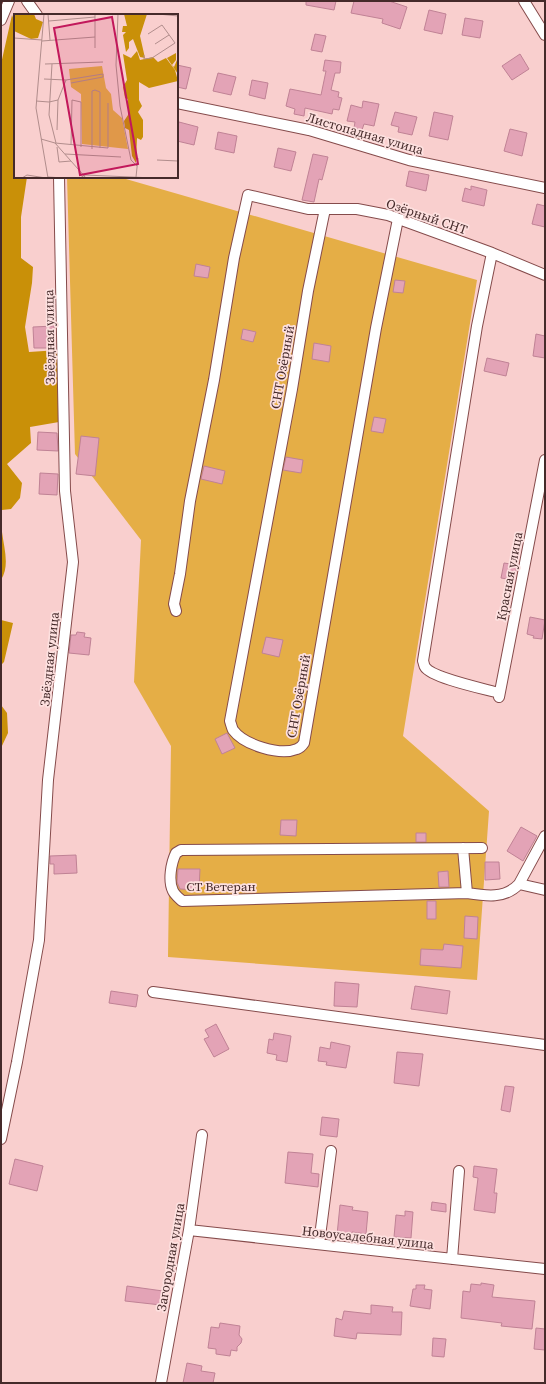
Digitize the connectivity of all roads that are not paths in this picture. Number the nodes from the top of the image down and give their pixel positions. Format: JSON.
{"nodes":[{"id":1,"x":9,"y":1,"type":"edge"},
{"id":2,"x":27,"y":1,"type":"edge"},
{"id":3,"x":524,"y":1,"type":"edge"},
{"id":4,"x":36,"y":14,"type":"edge"},
{"id":5,"x":1,"y":20,"type":"edge"},
{"id":6,"x":545,"y":35,"type":"edge"},
{"id":7,"x":178,"y":103,"type":"edge"},
{"id":8,"x":59,"y":178,"type":"edge"},
{"id":9,"x":545,"y":188,"type":"edge"},
{"id":10,"x":325,"y":209,"type":"junction"},
{"id":11,"x":398,"y":219,"type":"junction"},
{"id":12,"x":492,"y":253,"type":"junction"},
{"id":13,"x":545,"y":275,"type":"edge"},
{"id":14,"x":545,"y":460,"type":"edge"},
{"id":15,"x":176,"y":611,"type":"dead end"},
{"id":16,"x":545,"y":836,"type":"edge"},
{"id":17,"x":463,"y":848,"type":"junction"},
{"id":18,"x":482,"y":848,"type":"dead end"},
{"id":19,"x":519,"y":884,"type":"junction"},
{"id":20,"x":545,"y":890,"type":"edge"},
{"id":21,"x":467,"y":893,"type":"junction"},
{"id":22,"x":153,"y":992,"type":"dead end"},
{"id":23,"x":545,"y":1046,"type":"edge"},
{"id":24,"x":202,"y":1135,"type":"dead end"},
{"id":25,"x":1,"y":1140,"type":"edge"},
{"id":26,"x":331,"y":1151,"type":"dead end"},
{"id":27,"x":460,"y":1171,"type":"dead end"},
{"id":28,"x":189,"y":1230,"type":"junction"},
{"id":29,"x":319,"y":1244,"type":"junction"},
{"id":30,"x":452,"y":1259,"type":"junction"},
{"id":31,"x":545,"y":1269,"type":"edge"},
{"id":32,"x":161,"y":1383,"type":"edge"}],
"edges":[{"from":1,"to":5,"type":"street"},
{"from":2,"to":4,"type":"street"},
{"from":3,"to":6,"type":"street"},
{"from":7,"to":9,"type":"street","name":"Листопадная улица"},
{"from":8,"to":25,"type":"street","name":"Звёздная улица"},
{"from":10,"to":11,"type":"street","name":"Озёрный СНТ"},
{"from":10,"to":11,"type":"street","name":"СНТ Озёрный"},
{"from":10,"to":15,"type":"street","name":"Озёрный СНТ"},
{"from":11,"to":12,"type":"street","name":"Озёрный СНТ"},
{"from":12,"to":13,"type":"street","name":"Озёрный СНТ"},
{"from":12,"to":14,"type":"street","name":"Красная улица"},
{"from":16,"to":19,"type":"street"},
{"from":17,"to":18,"type":"street","name":"СТ Ветеран"},
{"from":17,"to":21,"type":"street"},
{"from":17,"to":21,"type":"street","name":"СТ Ветеран"},
{"from":19,"to":20,"type":"street"},
{"from":19,"to":21,"type":"street","name":"СТ Ветеран"},
{"from":22,"to":23,"type":"street"},
{"from":24,"to":28,"type":"street","name":"Загородная улица"},
{"from":26,"to":29,"type":"street"},
{"from":27,"to":30,"type":"street"},
{"from":28,"to":29,"type":"street","name":"Новоусадебная улица"},
{"from":28,"to":32,"type":"street","name":"Загородная улица"},
{"from":29,"to":30,"type":"street","name":"Новоусадебная улица"},
{"from":30,"to":31,"type":"street","name":"Новоусадебная улица"}]}
